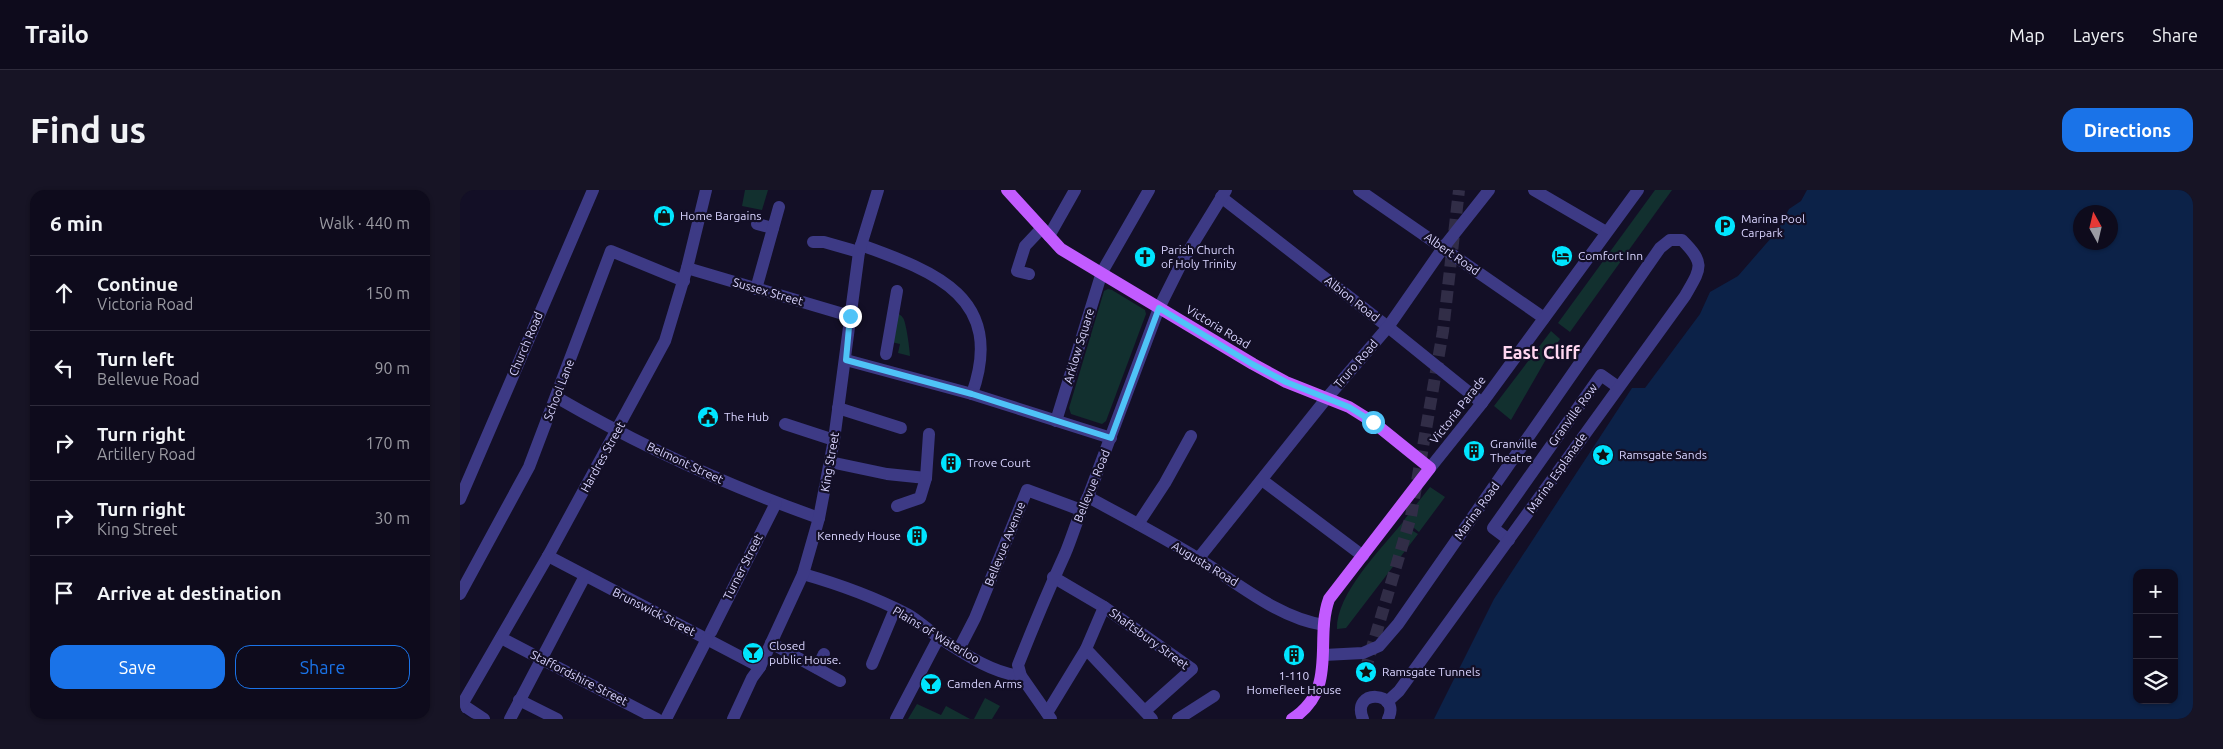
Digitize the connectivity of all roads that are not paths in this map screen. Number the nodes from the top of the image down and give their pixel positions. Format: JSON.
{"nodes":[{"id":1,"x":594,"y":190,"type":"edge"},
{"id":2,"x":706,"y":190,"type":"edge"},
{"id":3,"x":878,"y":190,"type":"edge"},
{"id":4,"x":1007,"y":190,"type":"edge"},
{"id":5,"x":1075,"y":190,"type":"edge"},
{"id":6,"x":1149,"y":190,"type":"edge"},
{"id":7,"x":1360,"y":190,"type":"edge"},
{"id":8,"x":1489,"y":190,"type":"edge"},
{"id":9,"x":1534,"y":190,"type":"edge"},
{"id":10,"x":1638,"y":190,"type":"edge"},
{"id":11,"x":1224,"y":194,"type":"edge"},
{"id":12,"x":779,"y":207,"type":"dead end"},
{"id":13,"x":757,"y":224,"type":"dead end"},
{"id":14,"x":773,"y":228,"type":"junction"},
{"id":15,"x":1046,"y":232,"type":"junction"},
{"id":16,"x":1606,"y":232,"type":"junction"},
{"id":17,"x":1682,"y":240,"type":"joint"},
{"id":18,"x":813,"y":242,"type":"dead end"},
{"id":19,"x":1443,"y":248,"type":"junction"},
{"id":20,"x":860,"y":249,"type":"junction"},
{"id":21,"x":687,"y":268,"type":"junction"},
{"id":22,"x":1102,"y":272,"type":"junction"},
{"id":23,"x":1029,"y":274,"type":"dead end"},
{"id":24,"x":684,"y":281,"type":"junction"},
{"id":25,"x":756,"y":289,"type":"junction"},
{"id":26,"x":897,"y":291,"type":"dead end"},
{"id":27,"x":1159,"y":308,"type":"junction"},
{"id":28,"x":850,"y":316,"type":"junction"},
{"id":29,"x":1544,"y":318,"type":"junction"},
{"id":30,"x":1388,"y":327,"type":"junction"},
{"id":31,"x":886,"y":354,"type":"dead end"},
{"id":32,"x":846,"y":360,"type":"junction"},
{"id":33,"x":1618,"y":387,"type":"junction"},
{"id":34,"x":972,"y":394,"type":"junction"},
{"id":35,"x":556,"y":397,"type":"junction"},
{"id":36,"x":1326,"y":399,"type":"junction"},
{"id":37,"x":1482,"y":402,"type":"junction"},
{"id":38,"x":838,"y":408,"type":"junction"},
{"id":39,"x":1056,"y":420,"type":"junction"},
{"id":40,"x":791,"y":422,"type":"dead end"},
{"id":41,"x":902,"y":428,"type":"dead end"},
{"id":42,"x":618,"y":431,"type":"junction"},
{"id":43,"x":929,"y":434,"type":"dead end"},
{"id":44,"x":1191,"y":436,"type":"dead end"},
{"id":45,"x":1111,"y":438,"type":"junction"},
{"id":46,"x":834,"y":440,"type":"junction"},
{"id":47,"x":830,"y":462,"type":"junction"},
{"id":48,"x":1430,"y":468,"type":"junction"},
{"id":49,"x":926,"y":478,"type":"junction"},
{"id":50,"x":1262,"y":480,"type":"junction"},
{"id":51,"x":1088,"y":497,"type":"junction"},
{"id":52,"x":460,"y":499,"type":"edge"},
{"id":53,"x":776,"y":503,"type":"junction"},
{"id":54,"x":897,"y":506,"type":"dead end"},
{"id":55,"x":1081,"y":510,"type":"junction"},
{"id":56,"x":819,"y":518,"type":"junction"},
{"id":57,"x":1138,"y":524,"type":"junction"},
{"id":58,"x":1509,"y":540,"type":"junction"},
{"id":59,"x":548,"y":556,"type":"junction"},
{"id":60,"x":1363,"y":556,"type":"junction"},
{"id":61,"x":1198,"y":559,"type":"junction"},
{"id":62,"x":803,"y":574,"type":"junction"},
{"id":63,"x":585,"y":576,"type":"junction"},
{"id":64,"x":1053,"y":577,"type":"junction"},
{"id":65,"x":460,"y":594,"type":"edge"},
{"id":66,"x":1104,"y":607,"type":"junction"},
{"id":67,"x":895,"y":609,"type":"junction"},
{"id":68,"x":1324,"y":625,"type":"junction"},
{"id":69,"x":709,"y":636,"type":"junction"},
{"id":70,"x":939,"y":637,"type":"junction"},
{"id":71,"x":501,"y":638,"type":"junction"},
{"id":72,"x":771,"y":643,"type":"junction"},
{"id":73,"x":959,"y":648,"type":"junction"},
{"id":74,"x":1086,"y":649,"type":"junction"},
{"id":75,"x":824,"y":654,"type":"dead end"},
{"id":76,"x":1324,"y":655,"type":"junction"},
{"id":77,"x":541,"y":659,"type":"junction"},
{"id":78,"x":872,"y":664,"type":"dead end"},
{"id":79,"x":760,"y":666,"type":"junction"},
{"id":80,"x":817,"y":668,"type":"junction"},
{"id":81,"x":1021,"y":676,"type":"junction"},
{"id":82,"x":840,"y":681,"type":"dead end"},
{"id":83,"x":1214,"y":696,"type":"dead end"},
{"id":84,"x":519,"y":700,"type":"junction"},
{"id":85,"x":1387,"y":702,"type":"junction"},
{"id":86,"x":461,"y":705,"type":"edge"},
{"id":87,"x":1148,"y":715,"type":"edge"},
{"id":88,"x":1049,"y":716,"type":"edge"},
{"id":89,"x":484,"y":719,"type":"edge"},
{"id":90,"x":510,"y":719,"type":"edge"},
{"id":91,"x":557,"y":719,"type":"edge"},
{"id":92,"x":657,"y":719,"type":"edge"},
{"id":93,"x":666,"y":719,"type":"edge"},
{"id":94,"x":732,"y":719,"type":"edge"},
{"id":95,"x":896,"y":719,"type":"edge"},
{"id":96,"x":1178,"y":719,"type":"edge"},
{"id":97,"x":1292,"y":719,"type":"edge"},
{"id":98,"x":1363,"y":719,"type":"edge"},
{"id":99,"x":1388,"y":719,"type":"edge"}],
"edges":[{"from":1,"to":52,"type":"street","name":"Church Road"},
{"from":2,"to":21,"type":"street","name":"Hardres Street"},
{"from":3,"to":20,"type":"street","name":"King Street"},
{"from":4,"to":15,"type":"main road","name":"Victoria Road"},
{"from":5,"to":15,"type":"street"},
{"from":6,"to":22,"type":"street","name":"Arklow Square"},
{"from":7,"to":19,"type":"street","name":"Albert Road"},
{"from":8,"to":19,"type":"street","name":"Truro Road"},
{"from":9,"to":16,"type":"street"},
{"from":10,"to":16,"type":"street","name":"Victoria Parade"},
{"from":11,"to":27,"type":"street","name":"Bellevue Road"},
{"from":11,"to":30,"type":"street","name":"Albion Road"},
{"from":12,"to":14,"type":"street"},
{"from":13,"to":14,"type":"street"},
{"from":14,"to":25,"type":"street"},
{"from":15,"to":22,"type":"main road","name":"Victoria Road"},
{"from":15,"to":23,"type":"street"},
{"from":16,"to":29,"type":"street","name":"Victoria Parade"},
{"from":17,"to":33,"type":"street","name":"Marina Esplanade"},
{"from":17,"to":76,"type":"street","name":"Marina Road"},
{"from":18,"to":20,"type":"street"},
{"from":19,"to":29,"type":"street","name":"Albert Road"},
{"from":19,"to":30,"type":"street","name":"Truro Road"},
{"from":20,"to":28,"type":"street","name":"King Street"},
{"from":20,"to":34,"type":"street"},
{"from":21,"to":24,"type":"street","name":"Hardres Street"},
{"from":21,"to":25,"type":"street","name":"Sussex Street"},
{"from":22,"to":27,"type":"main road","name":"Victoria Road"},
{"from":22,"to":39,"type":"street","name":"Arklow Square"},
{"from":24,"to":35,"type":"street","name":"School Lane"},
{"from":24,"to":42,"type":"street","name":"Hardres Street"},
{"from":25,"to":28,"type":"street","name":"Sussex Street"},
{"from":26,"to":31,"type":"street"},
{"from":27,"to":36,"type":"main road","name":"Victoria Road"},
{"from":27,"to":45,"type":"street","name":"Bellevue Road"},
{"from":28,"to":32,"type":"street","name":"King Street"},
{"from":29,"to":37,"type":"street","name":"Victoria Parade"},
{"from":30,"to":36,"type":"street","name":"Truro Road"},
{"from":30,"to":37,"type":"street","name":"Albion Road"},
{"from":32,"to":34,"type":"street"},
{"from":32,"to":38,"type":"street","name":"King Street"},
{"from":33,"to":58,"type":"street","name":"Marina Esplanade"},
{"from":33,"to":58,"type":"street","name":"Granville Row"},
{"from":34,"to":39,"type":"street"},
{"from":35,"to":42,"type":"street","name":"Belmont Street"},
{"from":35,"to":65,"type":"street","name":"School Lane"},
{"from":36,"to":48,"type":"main road","name":"Victoria Road"},
{"from":36,"to":50,"type":"street","name":"Truro Road"},
{"from":37,"to":48,"type":"street","name":"Victoria Parade"},
{"from":38,"to":41,"type":"street"},
{"from":38,"to":46,"type":"street","name":"King Street"},
{"from":39,"to":45,"type":"street"},
{"from":40,"to":46,"type":"street"},
{"from":42,"to":53,"type":"street","name":"Belmont Street"},
{"from":42,"to":59,"type":"street","name":"Hardres Street"},
{"from":43,"to":49,"type":"street"},
{"from":44,"to":57,"type":"street"},
{"from":45,"to":51,"type":"street","name":"Bellevue Road"},
{"from":46,"to":47,"type":"street","name":"King Street"},
{"from":47,"to":49,"type":"street"},
{"from":47,"to":56,"type":"street","name":"King Street"},
{"from":48,"to":60,"type":"main road","name":"Victoria Parade"},
{"from":49,"to":54,"type":"street"},
{"from":50,"to":60,"type":"street"},
{"from":50,"to":61,"type":"street","name":"Truro Road"},
{"from":51,"to":55,"type":"street","name":"Bellevue Road"},
{"from":51,"to":57,"type":"street","name":"Augusta Road"},
{"from":53,"to":56,"type":"street","name":"Belmont Street"},
{"from":53,"to":69,"type":"street","name":"Turner Street"},
{"from":55,"to":64,"type":"street","name":"Bellevue Road"},
{"from":55,"to":73,"type":"street","name":"Bellevue Avenue"},
{"from":56,"to":62,"type":"street","name":"King Street"},
{"from":57,"to":61,"type":"street","name":"Augusta Road"},
{"from":58,"to":85,"type":"street","name":"Marina Esplanade"},
{"from":59,"to":63,"type":"street","name":"Brunswick Street"},
{"from":59,"to":71,"type":"street","name":"Hardres Street"},
{"from":60,"to":68,"type":"main road","name":"Victoria Parade"},
{"from":61,"to":68,"type":"street","name":"Augusta Road"},
{"from":62,"to":67,"type":"street","name":"Plains of Waterloo"},
{"from":62,"to":72,"type":"street","name":"King Street"},
{"from":63,"to":69,"type":"street","name":"Brunswick Street"},
{"from":63,"to":77,"type":"street"},
{"from":64,"to":66,"type":"street","name":"Shaftsbury Street"},
{"from":64,"to":81,"type":"street","name":"Bellevue Road"},
{"from":66,"to":74,"type":"street"},
{"from":66,"to":87,"type":"street","name":"Shaftsbury Street"},
{"from":67,"to":70,"type":"street","name":"Plains of Waterloo"},
{"from":67,"to":78,"type":"street"},
{"from":68,"to":76,"type":"main road","name":"Victoria Parade"},
{"from":69,"to":79,"type":"street","name":"Brunswick Street"},
{"from":69,"to":93,"type":"street","name":"Turner Street"},
{"from":70,"to":73,"type":"street","name":"Plains of Waterloo"},
{"from":70,"to":95,"type":"street"},
{"from":71,"to":77,"type":"street","name":"Staffordshire Street"},
{"from":71,"to":86,"type":"street","name":"Hardres Street"},
{"from":72,"to":79,"type":"street","name":"King Street"},
{"from":72,"to":80,"type":"street"},
{"from":73,"to":81,"type":"street","name":"Plains of Waterloo"},
{"from":74,"to":87,"type":"street"},
{"from":74,"to":88,"type":"street"},
{"from":75,"to":80,"type":"street"},
{"from":76,"to":97,"type":"main road","name":"Victoria Parade"},
{"from":77,"to":84,"type":"street"},
{"from":77,"to":92,"type":"street","name":"Staffordshire Street"},
{"from":79,"to":94,"type":"street","name":"King Street"},
{"from":80,"to":82,"type":"street"},
{"from":81,"to":88,"type":"street"},
{"from":83,"to":96,"type":"street"},
{"from":84,"to":90,"type":"street"},
{"from":84,"to":91,"type":"street"},
{"from":85,"to":98,"type":"street"},
{"from":85,"to":99,"type":"street"},
{"from":86,"to":89,"type":"street"}]}
